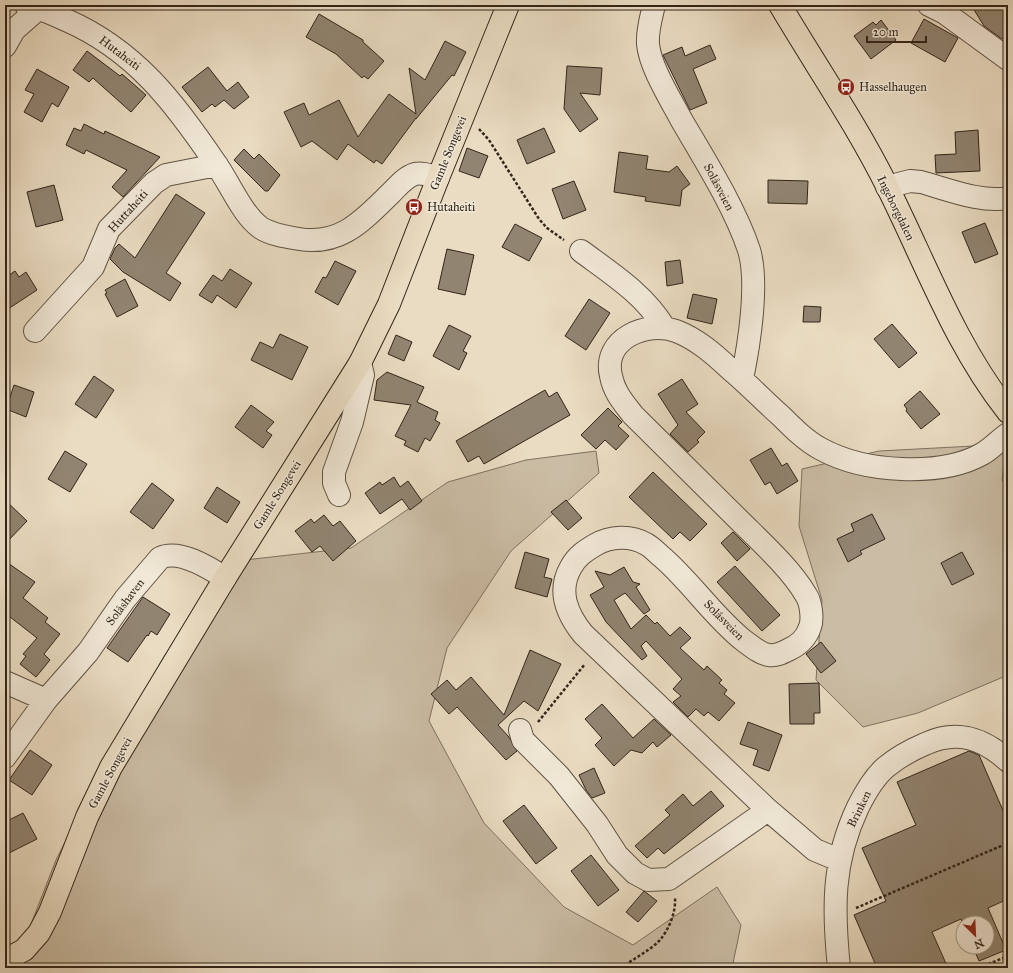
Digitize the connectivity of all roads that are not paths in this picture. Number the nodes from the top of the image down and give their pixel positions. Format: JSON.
{"nodes":[{"id":1,"x":508,"y":5,"type":"edge"},
{"id":2,"x":654,"y":5,"type":"edge"},
{"id":3,"x":780,"y":5,"type":"edge"},
{"id":4,"x":929,"y":5,"type":"edge"},
{"id":5,"x":33,"y":6,"type":"edge"},
{"id":6,"x":5,"y":46,"type":"edge"},
{"id":7,"x":1008,"y":59,"type":"edge"},
{"id":8,"x":217,"y":165,"type":"junction"},
{"id":9,"x":438,"y":178,"type":"junction"},
{"id":10,"x":887,"y":187,"type":"junction"},
{"id":11,"x":1008,"y":198,"type":"edge"},
{"id":12,"x":581,"y":251,"type":"road end"},
{"id":13,"x":664,"y":327,"type":"junction"},
{"id":14,"x":35,"y":331,"type":"dead end"},
{"id":15,"x":360,"y":363,"type":"junction"},
{"id":16,"x":742,"y":379,"type":"junction"},
{"id":17,"x":1008,"y":412,"type":"edge"},
{"id":18,"x":1008,"y":434,"type":"edge"},
{"id":19,"x":339,"y":495,"type":"dead end"},
{"id":20,"x":225,"y":578,"type":"junction"},
{"id":21,"x":5,"y":682,"type":"edge"},
{"id":22,"x":46,"y":700,"type":"junction"},
{"id":23,"x":522,"y":735,"type":"road end"},
{"id":24,"x":5,"y":757,"type":"edge"},
{"id":25,"x":1008,"y":761,"type":"edge"},
{"id":26,"x":768,"y":810,"type":"junction"},
{"id":27,"x":839,"y":860,"type":"junction"},
{"id":28,"x":5,"y":960,"type":"edge"},
{"id":29,"x":839,"y":968,"type":"edge"}],
"edges":[{"from":1,"to":9,"type":"main road","name":"Gamle Songevei"},
{"from":2,"to":16,"type":"street","name":"Solåsveien"},
{"from":3,"to":10,"type":"main road","name":"Ingeborgdalen"},
{"from":4,"to":7,"type":"street"},
{"from":5,"to":6,"type":"street","name":"Hutaheiti"},
{"from":5,"to":8,"type":"street","name":"Hutaheiti"},
{"from":8,"to":9,"type":"street","name":"Hutaheiti"},
{"from":8,"to":14,"type":"street","name":"Huttaheiti"},
{"from":9,"to":15,"type":"main road","name":"Gamle Songevei"},
{"from":10,"to":11,"type":"street"},
{"from":10,"to":17,"type":"main road","name":"Ingeborgdalen"},
{"from":12,"to":13,"type":"street"},
{"from":13,"to":16,"type":"street","name":"Solåsveien"},
{"from":13,"to":26,"type":"street","name":"Solåsveien"},
{"from":15,"to":19,"type":"street"},
{"from":15,"to":20,"type":"main road","name":"Gamle Songevei"},
{"from":16,"to":18,"type":"street","name":"Solåsveien"},
{"from":20,"to":22,"type":"street","name":"Solåshaven"},
{"from":20,"to":28,"type":"main road","name":"Gamle Songevei"},
{"from":21,"to":22,"type":"street"},
{"from":22,"to":24,"type":"street","name":"Solåshaven"},
{"from":23,"to":26,"type":"street"},
{"from":25,"to":27,"type":"street","name":"Brinken"},
{"from":26,"to":27,"type":"street","name":"Solåsveien"},
{"from":27,"to":29,"type":"street","name":"Brinken"}]}
